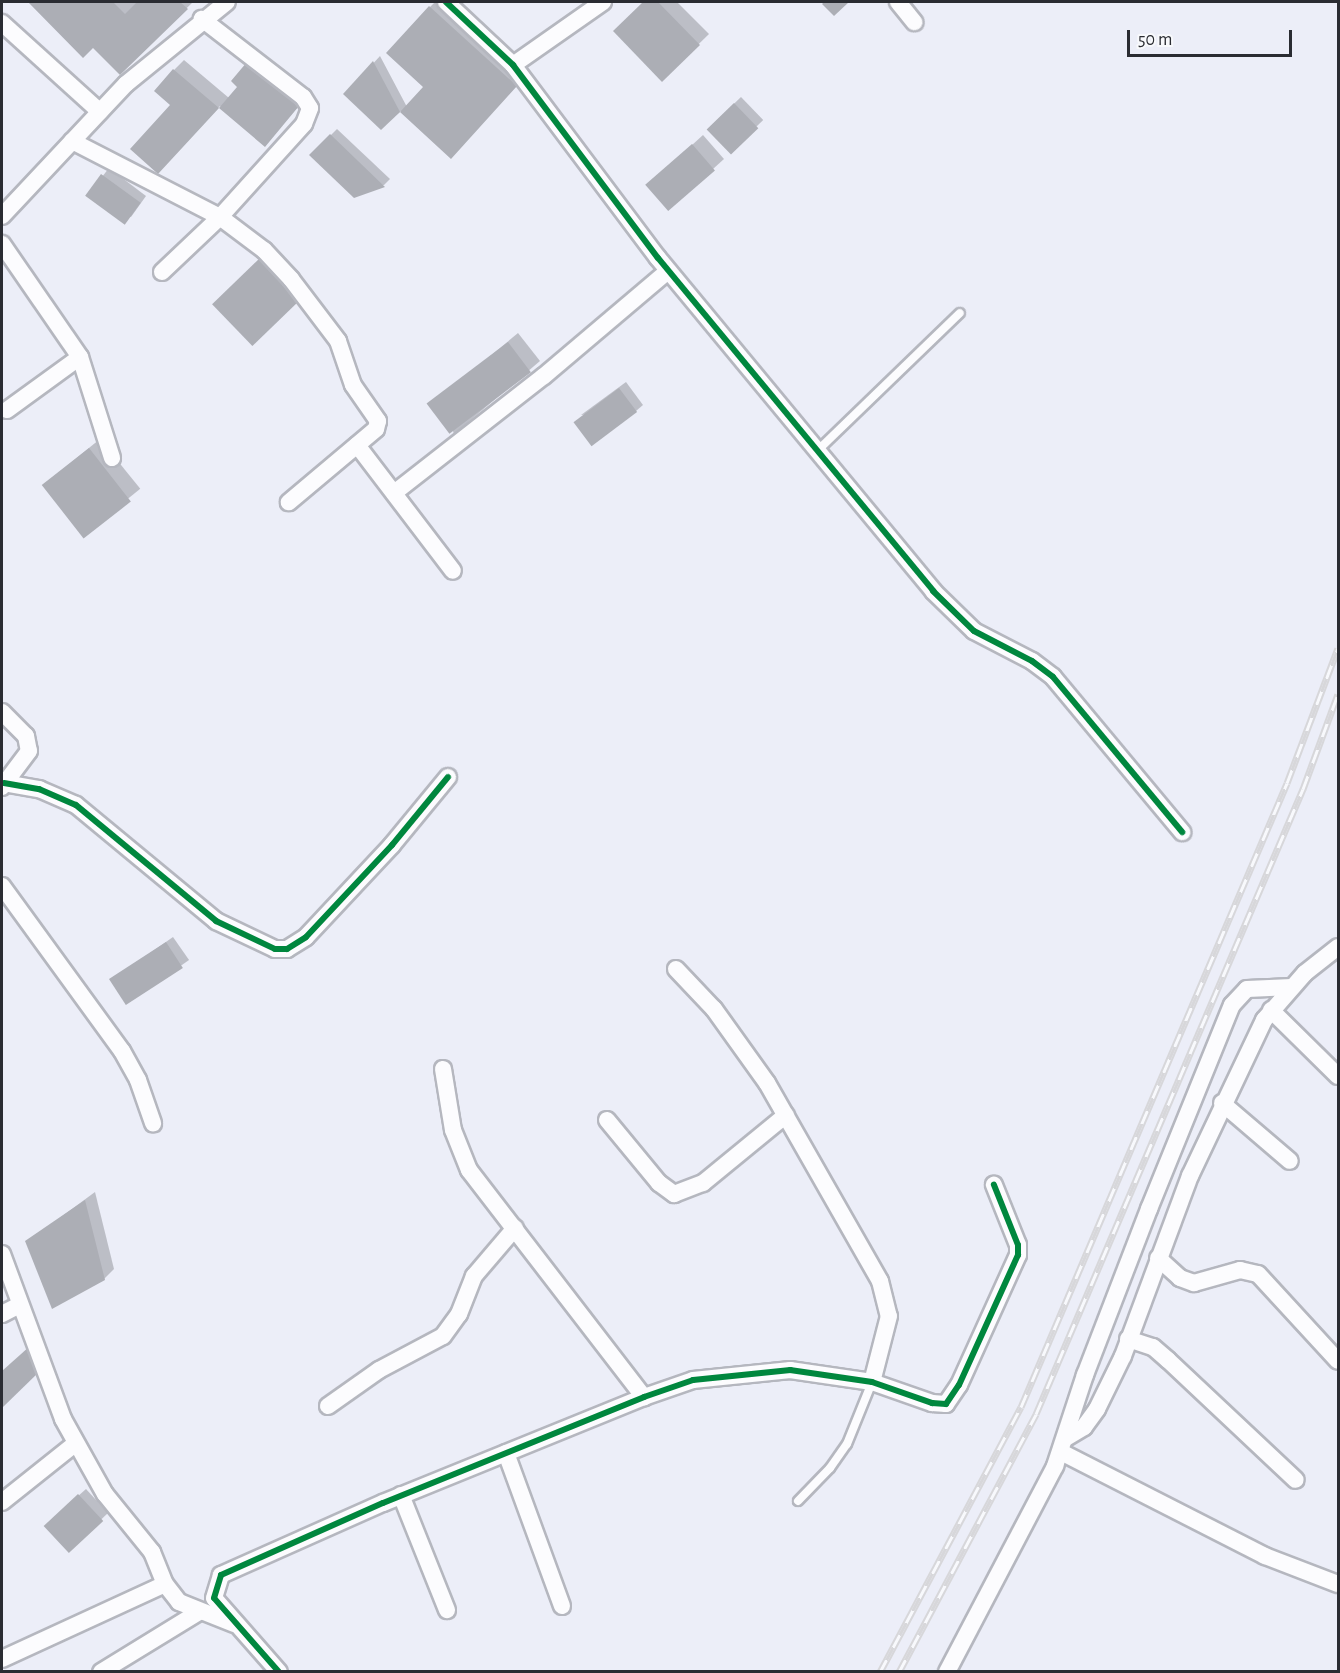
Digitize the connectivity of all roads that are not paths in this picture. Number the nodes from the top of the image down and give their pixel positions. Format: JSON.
{"nodes":[{"id":1,"x":227,"y":2,"type":"edge"},
{"id":2,"x":446,"y":2,"type":"edge"},
{"id":3,"x":603,"y":2,"type":"edge"},
{"id":4,"x":898,"y":2,"type":"edge"},
{"id":5,"x":202,"y":20,"type":"junction"},
{"id":6,"x":914,"y":22,"type":"dead end"},
{"id":7,"x":2,"y":23,"type":"edge"},
{"id":8,"x":513,"y":65,"type":"junction"},
{"id":9,"x":100,"y":112,"type":"junction"},
{"id":10,"x":72,"y":141,"type":"junction"},
{"id":11,"x":2,"y":216,"type":"edge"},
{"id":12,"x":220,"y":217,"type":"junction"},
{"id":13,"x":2,"y":244,"type":"edge"},
{"id":14,"x":668,"y":271,"type":"junction"},
{"id":15,"x":162,"y":272,"type":"dead end"},
{"id":16,"x":960,"y":313,"type":"dead end"},
{"id":17,"x":80,"y":357,"type":"junction"},
{"id":18,"x":7,"y":410,"type":"dead end"},
{"id":19,"x":357,"y":445,"type":"junction"},
{"id":20,"x":818,"y":450,"type":"junction"},
{"id":21,"x":112,"y":459,"type":"dead end"},
{"id":22,"x":394,"y":493,"type":"junction"},
{"id":23,"x":289,"y":502,"type":"dead end"},
{"id":24,"x":453,"y":571,"type":"dead end"},
{"id":25,"x":2,"y":712,"type":"edge"},
{"id":26,"x":448,"y":777,"type":"dead end"},
{"id":27,"x":3,"y":785,"type":"edge"},
{"id":28,"x":1182,"y":832,"type":"dead end"},
{"id":29,"x":2,"y":886,"type":"edge"},
{"id":30,"x":1338,"y":947,"type":"edge"},
{"id":31,"x":676,"y":969,"type":"dead end"},
{"id":32,"x":1292,"y":987,"type":"junction"},
{"id":33,"x":1271,"y":1010,"type":"junction"},
{"id":34,"x":443,"y":1069,"type":"dead end"},
{"id":35,"x":1338,"y":1076,"type":"edge"},
{"id":36,"x":1222,"y":1103,"type":"junction"},
{"id":37,"x":786,"y":1115,"type":"junction"},
{"id":38,"x":607,"y":1119,"type":"dead end"},
{"id":39,"x":153,"y":1123,"type":"dead end"},
{"id":40,"x":1290,"y":1161,"type":"dead end"},
{"id":41,"x":994,"y":1185,"type":"dead end"},
{"id":42,"x":515,"y":1228,"type":"junction"},
{"id":43,"x":2,"y":1254,"type":"edge"},
{"id":44,"x":1158,"y":1258,"type":"junction"},
{"id":45,"x":20,"y":1305,"type":"junction"},
{"id":46,"x":2,"y":1314,"type":"edge"},
{"id":47,"x":1128,"y":1339,"type":"junction"},
{"id":48,"x":1338,"y":1360,"type":"edge"},
{"id":49,"x":873,"y":1382,"type":"junction"},
{"id":50,"x":644,"y":1397,"type":"junction"},
{"id":51,"x":328,"y":1406,"type":"dead end"},
{"id":52,"x":75,"y":1444,"type":"junction"},
{"id":53,"x":1064,"y":1445,"type":"junction"},
{"id":54,"x":506,"y":1453,"type":"junction"},
{"id":55,"x":1296,"y":1480,"type":"dead end"},
{"id":56,"x":401,"y":1496,"type":"junction"},
{"id":57,"x":798,"y":1501,"type":"dead end"},
{"id":58,"x":2,"y":1502,"type":"edge"},
{"id":59,"x":165,"y":1584,"type":"junction"},
{"id":60,"x":1338,"y":1584,"type":"edge"},
{"id":61,"x":562,"y":1606,"type":"dead end"},
{"id":62,"x":447,"y":1610,"type":"dead end"},
{"id":63,"x":199,"y":1612,"type":"junction"},
{"id":64,"x":234,"y":1624,"type":"junction"},
{"id":65,"x":2,"y":1659,"type":"edge"},
{"id":66,"x":101,"y":1671,"type":"edge"},
{"id":67,"x":279,"y":1671,"type":"edge"},
{"id":68,"x":947,"y":1671,"type":"edge"}],
"edges":[{"from":1,"to":5,"type":"street"},
{"from":2,"to":8,"type":"street"},
{"from":3,"to":8,"type":"street"},
{"from":4,"to":6,"type":"street"},
{"from":5,"to":9,"type":"street"},
{"from":5,"to":12,"type":"street"},
{"from":7,"to":9,"type":"street"},
{"from":8,"to":14,"type":"street"},
{"from":9,"to":10,"type":"street"},
{"from":10,"to":11,"type":"street"},
{"from":10,"to":12,"type":"street"},
{"from":12,"to":15,"type":"street"},
{"from":12,"to":19,"type":"street"},
{"from":13,"to":17,"type":"street"},
{"from":14,"to":20,"type":"street"},
{"from":14,"to":22,"type":"street"},
{"from":16,"to":20,"type":"lane"},
{"from":17,"to":18,"type":"street"},
{"from":17,"to":21,"type":"street"},
{"from":19,"to":22,"type":"street"},
{"from":19,"to":23,"type":"street"},
{"from":20,"to":28,"type":"street"},
{"from":22,"to":24,"type":"street"},
{"from":25,"to":27,"type":"street"},
{"from":26,"to":27,"type":"street"},
{"from":29,"to":39,"type":"street"},
{"from":30,"to":32,"type":"street"},
{"from":31,"to":37,"type":"street"},
{"from":32,"to":33,"type":"street"},
{"from":32,"to":53,"type":"street"},
{"from":33,"to":35,"type":"street"},
{"from":33,"to":36,"type":"street"},
{"from":34,"to":42,"type":"street"},
{"from":36,"to":40,"type":"street"},
{"from":36,"to":44,"type":"street"},
{"from":37,"to":38,"type":"street"},
{"from":37,"to":49,"type":"street"},
{"from":41,"to":49,"type":"street"},
{"from":42,"to":50,"type":"street"},
{"from":42,"to":51,"type":"street"},
{"from":43,"to":45,"type":"street"},
{"from":44,"to":47,"type":"street"},
{"from":44,"to":48,"type":"street"},
{"from":45,"to":46,"type":"street"},
{"from":45,"to":52,"type":"street"},
{"from":47,"to":53,"type":"street"},
{"from":47,"to":55,"type":"street"},
{"from":49,"to":50,"type":"street"},
{"from":49,"to":57,"type":"lane"},
{"from":50,"to":54,"type":"street"},
{"from":52,"to":58,"type":"street"},
{"from":52,"to":59,"type":"street"},
{"from":53,"to":60,"type":"street"},
{"from":53,"to":68,"type":"street"},
{"from":54,"to":56,"type":"street"},
{"from":54,"to":61,"type":"street"},
{"from":56,"to":62,"type":"street"},
{"from":56,"to":64,"type":"street"},
{"from":59,"to":63,"type":"street"},
{"from":59,"to":65,"type":"street"},
{"from":63,"to":64,"type":"street"},
{"from":63,"to":66,"type":"street"},
{"from":64,"to":67,"type":"street"}]}
